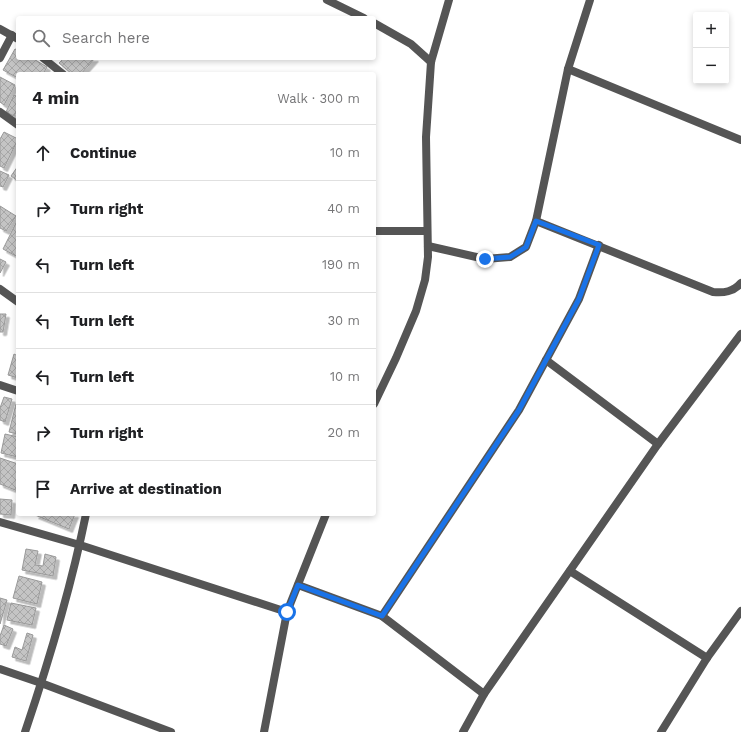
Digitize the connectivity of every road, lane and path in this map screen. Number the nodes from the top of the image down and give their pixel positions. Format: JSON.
{"nodes":[{"id":1,"x":327,"y":0,"type":"edge"},
{"id":2,"x":449,"y":0,"type":"edge"},
{"id":3,"x":590,"y":0,"type":"edge"},
{"id":4,"x":360,"y":16,"type":"edge"},
{"id":5,"x":376,"y":24,"type":"edge"},
{"id":6,"x":0,"y":29,"type":"edge"},
{"id":7,"x":15,"y":37,"type":"edge"},
{"id":8,"x":0,"y":58,"type":"edge"},
{"id":9,"x":46,"y":60,"type":"edge"},
{"id":10,"x":431,"y":62,"type":"junction"},
{"id":11,"x":568,"y":69,"type":"junction"},
{"id":12,"x":60,"y":72,"type":"edge"},
{"id":13,"x":0,"y":112,"type":"edge"},
{"id":14,"x":16,"y":124,"type":"edge"},
{"id":15,"x":741,"y":140,"type":"edge"},
{"id":16,"x":536,"y":221,"type":"junction"},
{"id":17,"x":376,"y":231,"type":"edge"},
{"id":18,"x":427,"y":231,"type":"junction"},
{"id":19,"x":599,"y":245,"type":"junction"},
{"id":20,"x":428,"y":246,"type":"junction"},
{"id":21,"x":741,"y":283,"type":"edge"},
{"id":22,"x":0,"y":289,"type":"edge"},
{"id":23,"x":16,"y":301,"type":"edge"},
{"id":24,"x":741,"y":334,"type":"edge"},
{"id":25,"x":546,"y":360,"type":"junction"},
{"id":26,"x":0,"y":385,"type":"edge"},
{"id":27,"x":16,"y":390,"type":"edge"},
{"id":28,"x":376,"y":398,"type":"edge"},
{"id":29,"x":658,"y":444,"type":"junction"},
{"id":30,"x":86,"y":516,"type":"edge"},
{"id":31,"x":325,"y":516,"type":"edge"},
{"id":32,"x":0,"y":522,"type":"edge"},
{"id":33,"x":80,"y":545,"type":"junction"},
{"id":34,"x":570,"y":572,"type":"junction"},
{"id":35,"x":298,"y":585,"type":"junction"},
{"id":36,"x":741,"y":611,"type":"edge"},
{"id":37,"x":287,"y":612,"type":"junction"},
{"id":38,"x":382,"y":616,"type":"junction"},
{"id":39,"x":707,"y":658,"type":"junction"},
{"id":40,"x":0,"y":669,"type":"edge"},
{"id":41,"x":42,"y":683,"type":"junction"},
{"id":42,"x":484,"y":694,"type":"junction"},
{"id":43,"x":26,"y":732,"type":"edge"},
{"id":44,"x":171,"y":732,"type":"edge"},
{"id":45,"x":264,"y":732,"type":"edge"},
{"id":46,"x":463,"y":732,"type":"edge"},
{"id":47,"x":661,"y":732,"type":"edge"}],
"edges":[{"from":1,"to":4,"type":"street"},
{"from":2,"to":10,"type":"street"},
{"from":3,"to":11,"type":"street"},
{"from":5,"to":10,"type":"street"},
{"from":6,"to":7,"type":"street"},
{"from":7,"to":8,"type":"street"},
{"from":9,"to":12,"type":"street"},
{"from":10,"to":18,"type":"street"},
{"from":11,"to":15,"type":"street"},
{"from":11,"to":16,"type":"street"},
{"from":13,"to":14,"type":"street"},
{"from":16,"to":19,"type":"street"},
{"from":16,"to":20,"type":"street"},
{"from":17,"to":18,"type":"street"},
{"from":18,"to":20,"type":"street"},
{"from":19,"to":21,"type":"street"},
{"from":19,"to":25,"type":"street"},
{"from":20,"to":28,"type":"street"},
{"from":22,"to":23,"type":"street"},
{"from":24,"to":29,"type":"street"},
{"from":25,"to":29,"type":"street"},
{"from":25,"to":38,"type":"street"},
{"from":26,"to":27,"type":"street"},
{"from":29,"to":34,"type":"street"},
{"from":30,"to":33,"type":"street"},
{"from":31,"to":35,"type":"street"},
{"from":32,"to":33,"type":"street"},
{"from":33,"to":37,"type":"street"},
{"from":33,"to":41,"type":"street"},
{"from":34,"to":39,"type":"street"},
{"from":34,"to":42,"type":"street"},
{"from":35,"to":37,"type":"street"},
{"from":35,"to":38,"type":"street"},
{"from":36,"to":39,"type":"street"},
{"from":37,"to":45,"type":"street"},
{"from":38,"to":42,"type":"street"},
{"from":39,"to":47,"type":"street"},
{"from":40,"to":41,"type":"street"},
{"from":41,"to":43,"type":"street"},
{"from":41,"to":44,"type":"street"},
{"from":42,"to":46,"type":"street"}]}
